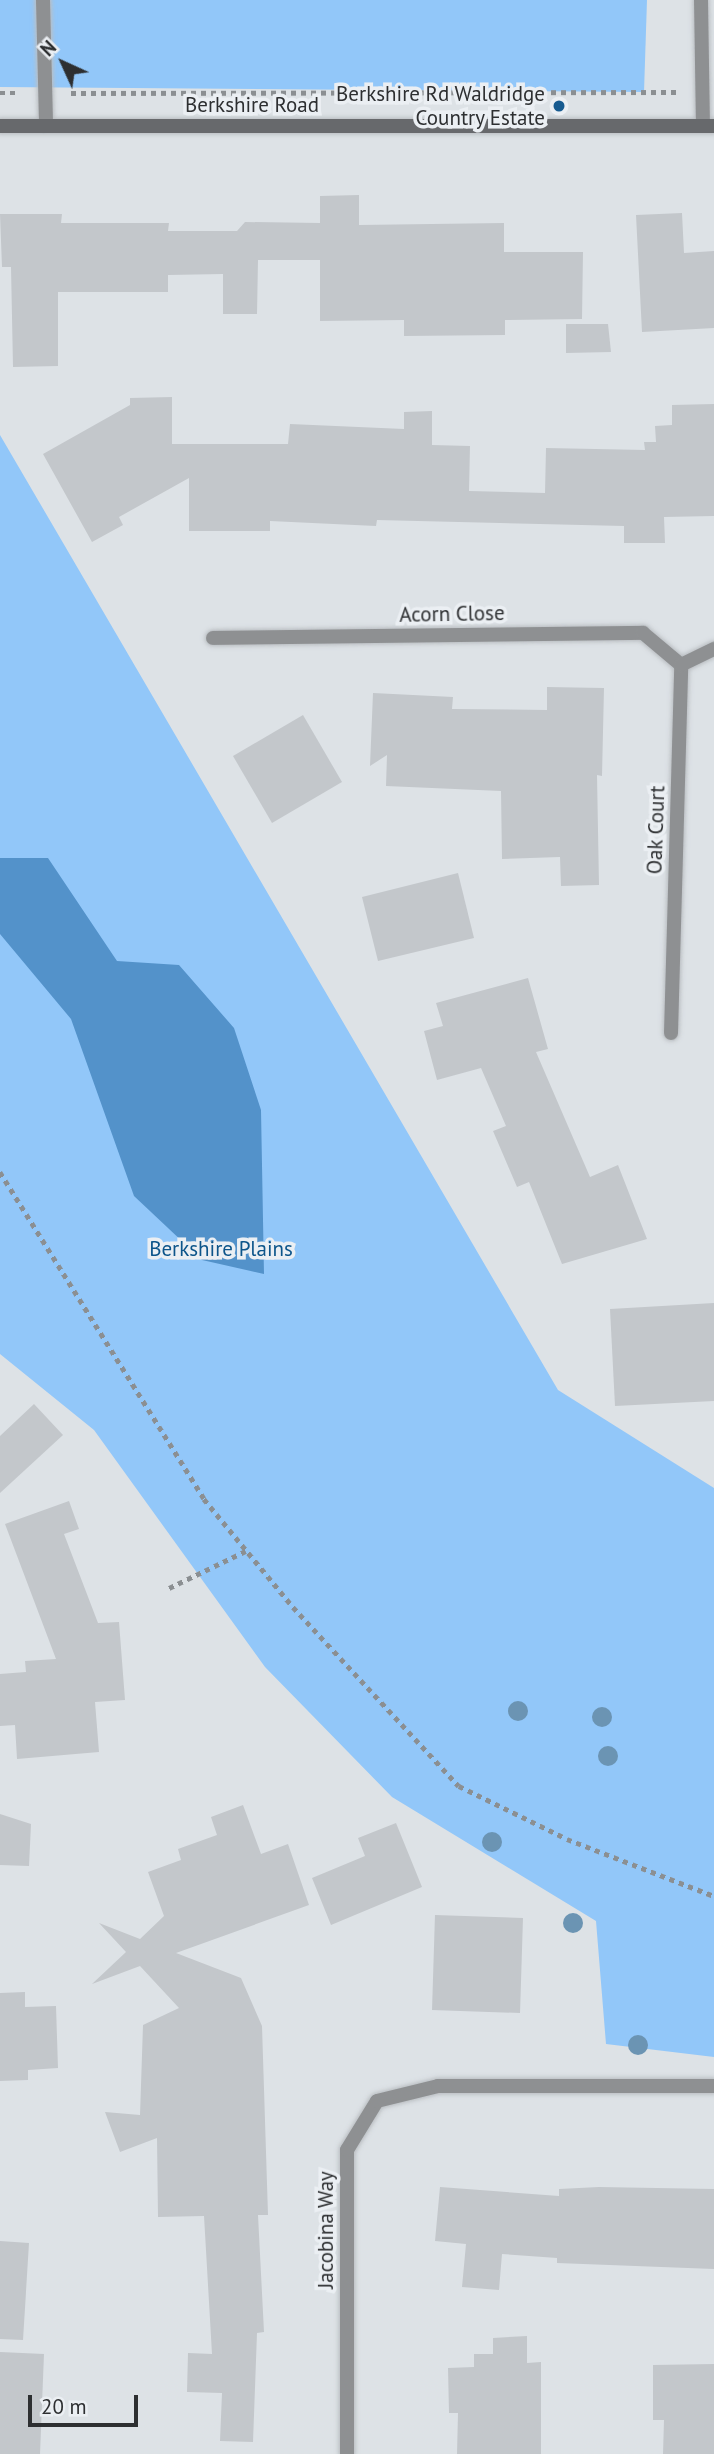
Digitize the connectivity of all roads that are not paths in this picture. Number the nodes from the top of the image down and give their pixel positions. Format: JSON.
{"nodes":[{"id":1,"x":43,"y":0,"type":"edge"},
{"id":2,"x":701,"y":0,"type":"edge"},
{"id":3,"x":0,"y":126,"type":"edge"},
{"id":4,"x":46,"y":126,"type":"junction"},
{"id":5,"x":708,"y":126,"type":"edge"},
{"id":6,"x":213,"y":638,"type":"dead end"},
{"id":7,"x":714,"y":649,"type":"edge"},
{"id":8,"x":681,"y":665,"type":"junction"},
{"id":9,"x":671,"y":1033,"type":"dead end"},
{"id":10,"x":714,"y":2086,"type":"edge"},
{"id":11,"x":347,"y":2454,"type":"edge"}],
"edges":[{"from":1,"to":4,"type":"street"},
{"from":2,"to":5,"type":"street"},
{"from":3,"to":4,"type":"main road","name":"Berkshire Road"},
{"from":4,"to":5,"type":"main road","name":"Berkshire Road"},
{"from":6,"to":8,"type":"street","name":"Acorn Close"},
{"from":7,"to":8,"type":"street"},
{"from":8,"to":9,"type":"street","name":"Oak Court"},
{"from":10,"to":11,"type":"street","name":"Jacobina Way"}]}
